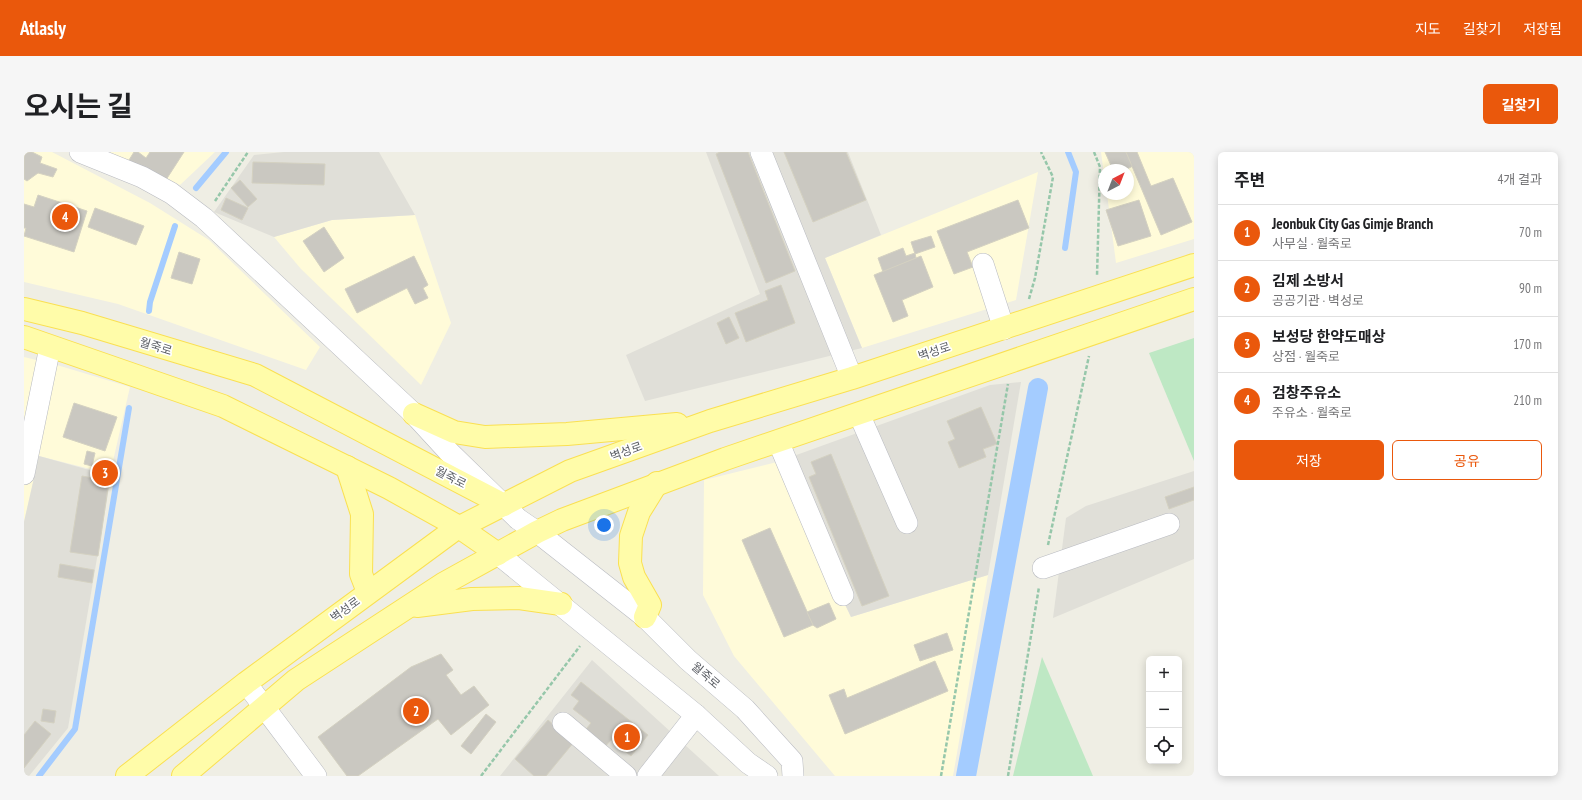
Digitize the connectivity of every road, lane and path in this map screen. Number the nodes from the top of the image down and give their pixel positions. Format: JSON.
{"nodes":[{"id":1,"x":80,"y":152,"type":"edge"},
{"id":2,"x":248,"y":152,"type":"edge"},
{"id":3,"x":761,"y":152,"type":"edge"},
{"id":4,"x":1041,"y":152,"type":"edge"},
{"id":5,"x":1094,"y":152,"type":"edge"},
{"id":6,"x":204,"y":218,"type":"junction"},
{"id":7,"x":983,"y":264,"type":"dead end"},
{"id":8,"x":1194,"y":265,"type":"edge"},
{"id":9,"x":1095,"y":296,"type":"junction"},
{"id":10,"x":1194,"y":299,"type":"edge"},
{"id":11,"x":24,"y":309,"type":"edge"},
{"id":12,"x":1013,"y":326,"type":"junction"},
{"id":13,"x":24,"y":338,"type":"edge"},
{"id":14,"x":50,"y":347,"type":"junction"},
{"id":15,"x":1011,"y":363,"type":"junction"},
{"id":16,"x":852,"y":378,"type":"junction"},
{"id":17,"x":31,"y":409,"type":"edge"},
{"id":18,"x":414,"y":414,"type":"junction"},
{"id":19,"x":859,"y":414,"type":"junction"},
{"id":20,"x":710,"y":421,"type":"junction"},
{"id":21,"x":778,"y":441,"type":"junction"},
{"id":22,"x":348,"y":467,"type":"junction"},
{"id":23,"x":24,"y":474,"type":"edge"},
{"id":24,"x":657,"y":484,"type":"junction"},
{"id":25,"x":504,"y":505,"type":"junction"},
{"id":26,"x":907,"y":523,"type":"dead end"},
{"id":27,"x":1169,"y":524,"type":"dead end"},
{"id":28,"x":459,"y":527,"type":"junction"},
{"id":29,"x":537,"y":532,"type":"junction"},
{"id":30,"x":498,"y":554,"type":"junction"},
{"id":31,"x":1043,"y":568,"type":"dead end"},
{"id":32,"x":368,"y":592,"type":"junction"},
{"id":33,"x":843,"y":595,"type":"dead end"},
{"id":34,"x":561,"y":604,"type":"junction"},
{"id":35,"x":408,"y":608,"type":"junction"},
{"id":36,"x":645,"y":617,"type":"junction"},
{"id":37,"x":592,"y":630,"type":"junction"},
{"id":38,"x":246,"y":683,"type":"junction"},
{"id":39,"x":264,"y":707,"type":"junction"},
{"id":40,"x":696,"y":715,"type":"junction"},
{"id":41,"x":563,"y":723,"type":"dead end"},
{"id":42,"x":743,"y":769,"type":"edge"},
{"id":43,"x":128,"y":776,"type":"edge"},
{"id":44,"x":183,"y":776,"type":"edge"},
{"id":45,"x":316,"y":776,"type":"edge"},
{"id":46,"x":481,"y":776,"type":"edge"},
{"id":47,"x":626,"y":776,"type":"edge"},
{"id":48,"x":648,"y":776,"type":"edge"},
{"id":49,"x":767,"y":776,"type":"edge"},
{"id":50,"x":793,"y":776,"type":"edge"},
{"id":51,"x":941,"y":776,"type":"edge"}],
"edges":[{"from":1,"to":6,"type":"street"},
{"from":2,"to":6,"type":"path"},
{"from":3,"to":16,"type":"street"},
{"from":4,"to":12,"type":"path"},
{"from":5,"to":9,"type":"path"},
{"from":6,"to":18,"type":"street"},
{"from":7,"to":12,"type":"street"},
{"from":8,"to":9,"type":"main road","name":"벽성로"},
{"from":9,"to":12,"type":"main road","name":"벽성로"},
{"from":10,"to":15,"type":"main road"},
{"from":11,"to":25,"type":"main road","name":"월죽로"},
{"from":12,"to":16,"type":"main road","name":"벽성로"},
{"from":13,"to":14,"type":"main road"},
{"from":14,"to":17,"type":"street"},
{"from":14,"to":22,"type":"main road"},
{"from":15,"to":19,"type":"main road"},
{"from":15,"to":51,"type":"path"},
{"from":16,"to":20,"type":"main road","name":"벽성로"},
{"from":17,"to":23,"type":"street"},
{"from":18,"to":20,"type":"main road"},
{"from":18,"to":25,"type":"street"},
{"from":19,"to":21,"type":"main road"},
{"from":19,"to":26,"type":"street"},
{"from":20,"to":25,"type":"main road","name":"벽성로"},
{"from":21,"to":24,"type":"main road"},
{"from":21,"to":33,"type":"street"},
{"from":22,"to":28,"type":"main road"},
{"from":22,"to":32,"type":"main road"},
{"from":24,"to":29,"type":"main road"},
{"from":24,"to":36,"type":"main road"},
{"from":25,"to":28,"type":"main road","name":"벽성로"},
{"from":25,"to":29,"type":"street","name":"월죽로"},
{"from":27,"to":31,"type":"street"},
{"from":28,"to":30,"type":"main road"},
{"from":28,"to":32,"type":"main road","name":"벽성로"},
{"from":29,"to":30,"type":"main road"},
{"from":29,"to":36,"type":"street","name":"월죽로"},
{"from":30,"to":34,"type":"street"},
{"from":30,"to":35,"type":"main road"},
{"from":32,"to":38,"type":"main road","name":"벽성로"},
{"from":34,"to":35,"type":"main road"},
{"from":34,"to":37,"type":"street"},
{"from":35,"to":39,"type":"main road"},
{"from":36,"to":50,"type":"street","name":"월죽로"},
{"from":37,"to":40,"type":"street"},
{"from":37,"to":46,"type":"path"},
{"from":38,"to":39,"type":"street"},
{"from":38,"to":43,"type":"main road","name":"벽성로"},
{"from":39,"to":44,"type":"main road"},
{"from":39,"to":45,"type":"street"},
{"from":40,"to":42,"type":"street"},
{"from":40,"to":48,"type":"street"},
{"from":41,"to":47,"type":"street"},
{"from":42,"to":49,"type":"street"}]}
